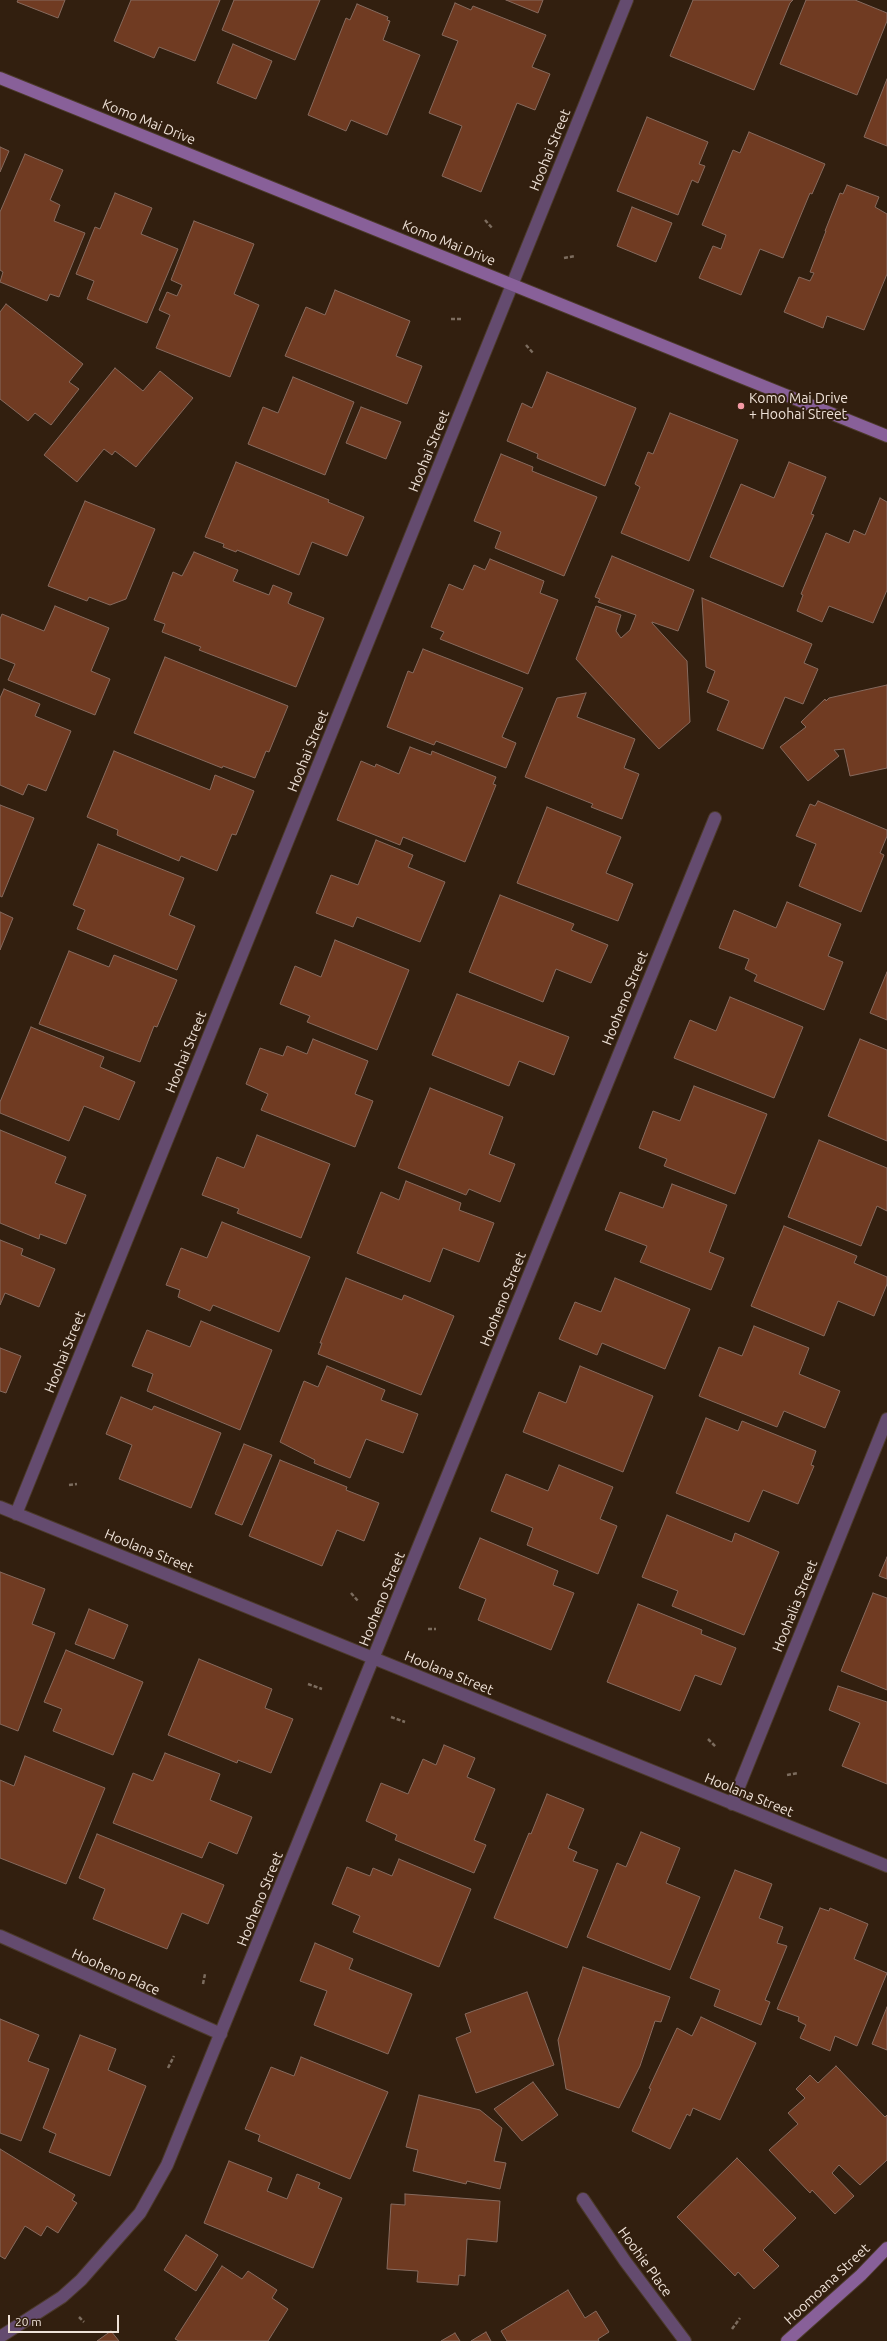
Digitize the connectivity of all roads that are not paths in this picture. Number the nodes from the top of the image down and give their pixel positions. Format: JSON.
{"nodes":[{"id":1,"x":627,"y":0,"type":"edge"},
{"id":2,"x":0,"y":78,"type":"edge"},
{"id":3,"x":512,"y":285,"type":"junction"},
{"id":4,"x":887,"y":436,"type":"edge"},
{"id":5,"x":715,"y":818,"type":"dead end"},
{"id":6,"x":887,"y":1419,"type":"edge"},
{"id":7,"x":0,"y":1507,"type":"edge"},
{"id":8,"x":16,"y":1514,"type":"junction"},
{"id":9,"x":374,"y":1659,"type":"junction"},
{"id":10,"x":732,"y":1804,"type":"junction"},
{"id":11,"x":887,"y":1866,"type":"edge"},
{"id":12,"x":0,"y":1936,"type":"edge"},
{"id":13,"x":221,"y":2034,"type":"junction"},
{"id":14,"x":583,"y":2199,"type":"dead end"},
{"id":15,"x":887,"y":2248,"type":"edge"},
{"id":16,"x":0,"y":2337,"type":"edge"},
{"id":17,"x":685,"y":2341,"type":"edge"},
{"id":18,"x":788,"y":2341,"type":"edge"}],
"edges":[{"from":1,"to":3,"type":"street","name":"Hoohai Street"},
{"from":2,"to":3,"type":"street","name":"Komo Mai Drive"},
{"from":3,"to":4,"type":"street","name":"Komo Mai Drive"},
{"from":3,"to":8,"type":"street","name":"Hoohai Street"},
{"from":5,"to":9,"type":"street","name":"Hooheno Street"},
{"from":6,"to":10,"type":"street","name":"Hoohalia Street"},
{"from":7,"to":8,"type":"street","name":"Hoolana Street"},
{"from":8,"to":9,"type":"street","name":"Hoolana Street"},
{"from":9,"to":10,"type":"street","name":"Hoolana Street"},
{"from":9,"to":13,"type":"street","name":"Hooheno Street"},
{"from":10,"to":11,"type":"street","name":"Hoolana Street"},
{"from":12,"to":13,"type":"street","name":"Hooheno Place"},
{"from":13,"to":16,"type":"street","name":"Hooheno Street"},
{"from":14,"to":17,"type":"street","name":"Hoohie Place"},
{"from":15,"to":18,"type":"street","name":"Hoomoana Street"}]}
